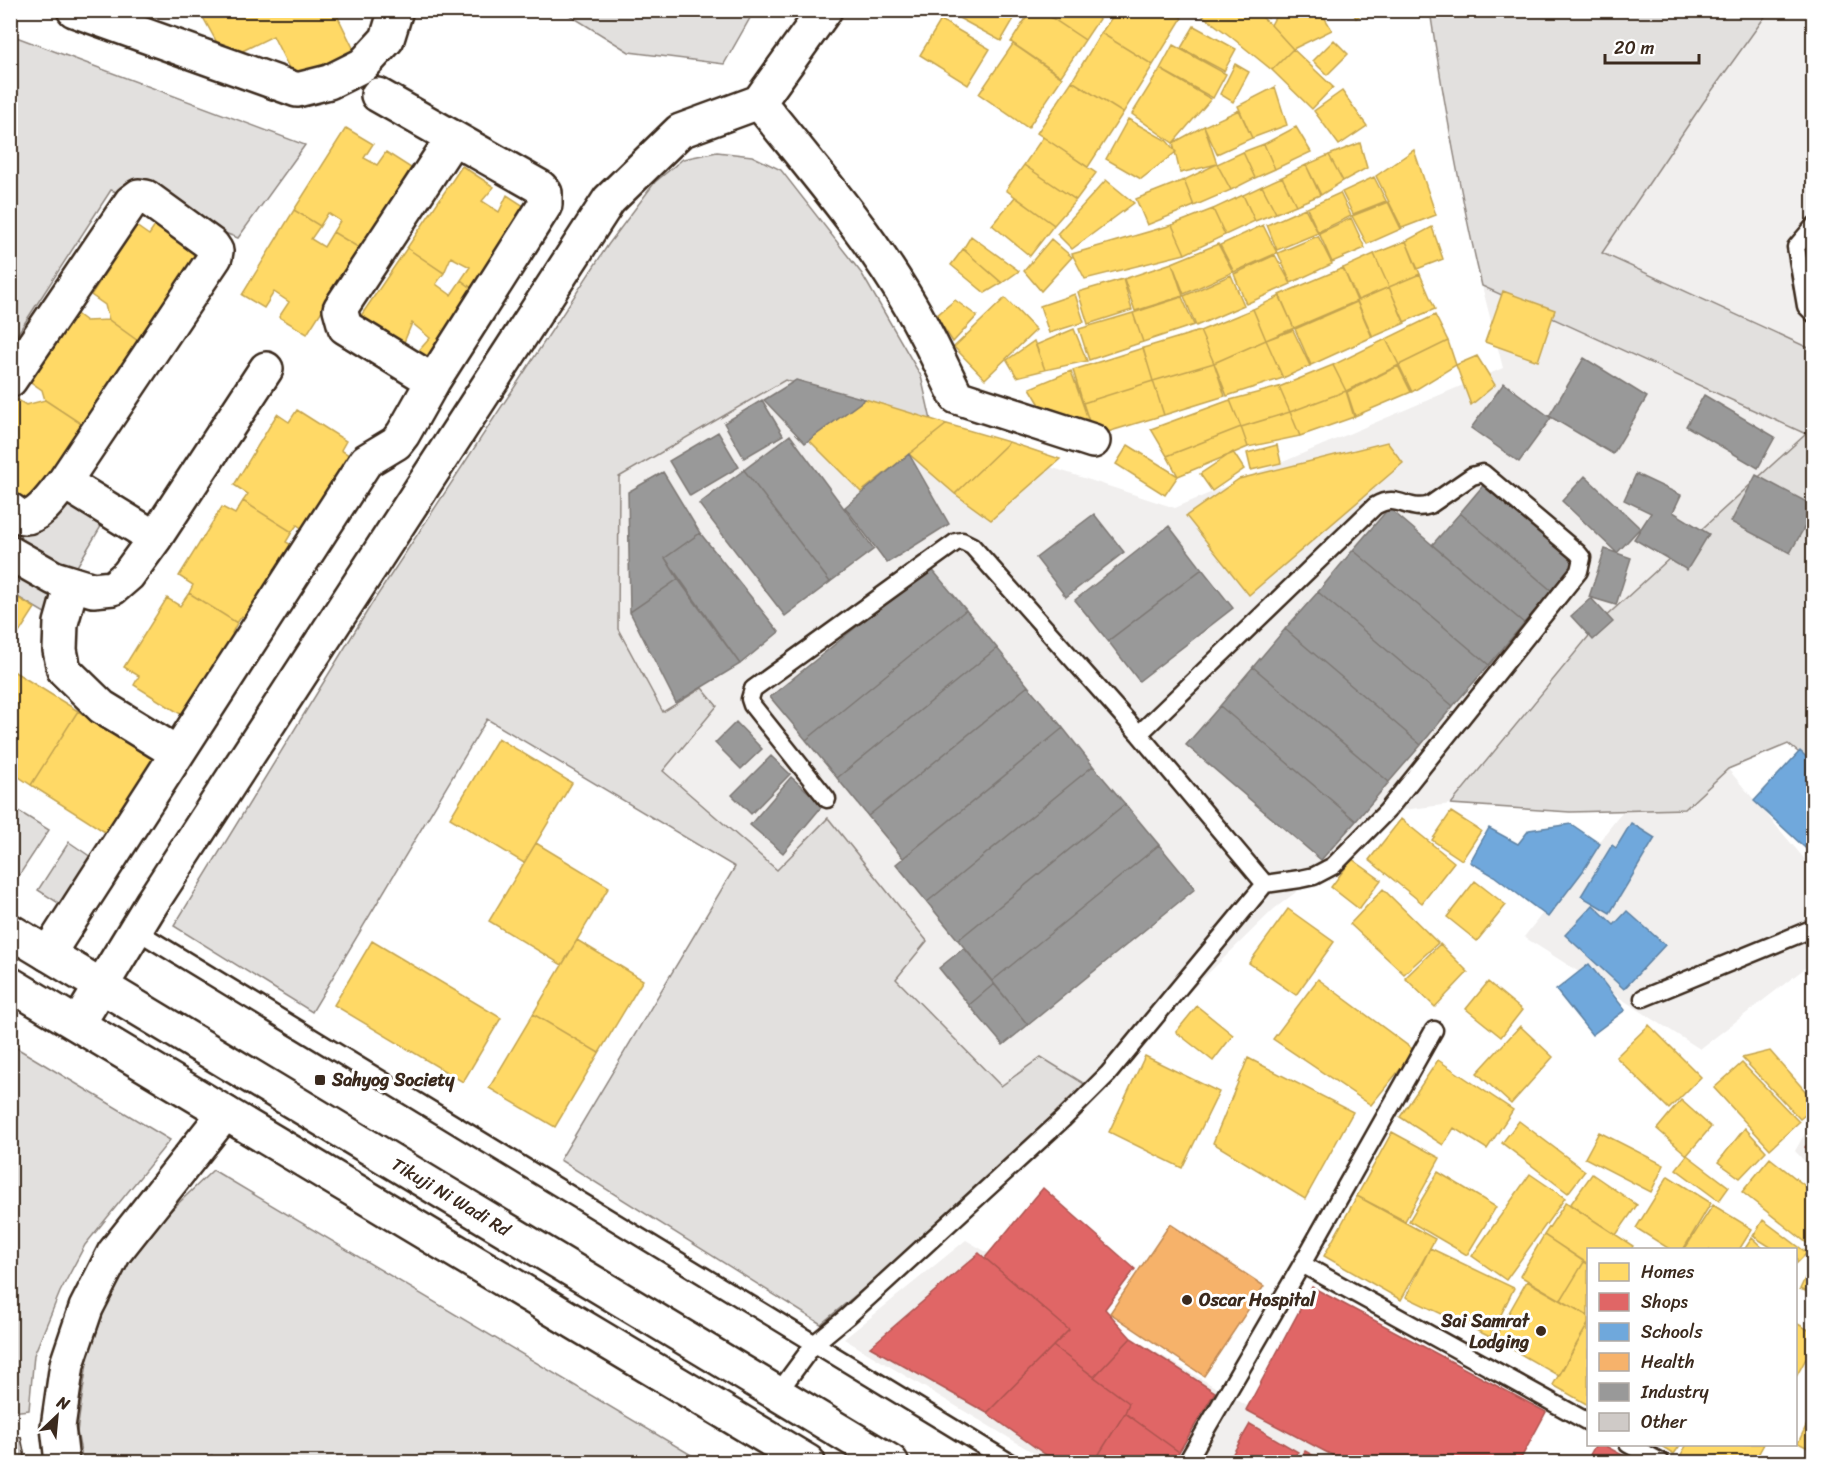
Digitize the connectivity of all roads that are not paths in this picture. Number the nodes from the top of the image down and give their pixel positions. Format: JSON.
{"nodes":[{"id":1,"x":74,"y":10,"type":"edge"},
{"id":2,"x":396,"y":10,"type":"edge"},
{"id":3,"x":825,"y":10,"type":"edge"},
{"id":4,"x":378,"y":95,"type":"dead end"},
{"id":5,"x":759,"y":102,"type":"junction"},
{"id":6,"x":453,"y":138,"type":"junction"},
{"id":7,"x":1814,"y":226,"type":"edge"},
{"id":8,"x":1814,"y":314,"type":"edge"},
{"id":9,"x":266,"y":369,"type":"dead end"},
{"id":10,"x":10,"y":380,"type":"edge"},
{"id":11,"x":433,"y":381,"type":"junction"},
{"id":12,"x":1093,"y":441,"type":"dead end"},
{"id":13,"x":64,"y":482,"type":"junction"},
{"id":14,"x":10,"y":510,"type":"edge"},
{"id":15,"x":155,"y":538,"type":"junction"},
{"id":16,"x":10,"y":553,"type":"edge"},
{"id":17,"x":72,"y":584,"type":"junction"},
{"id":18,"x":1139,"y":734,"type":"junction"},
{"id":19,"x":177,"y":753,"type":"junction"},
{"id":20,"x":827,"y":799,"type":"dead end"},
{"id":21,"x":1265,"y":884,"type":"junction"},
{"id":22,"x":1814,"y":928,"type":"edge"},
{"id":23,"x":134,"y":929,"type":"junction"},
{"id":24,"x":10,"y":931,"type":"edge"},
{"id":25,"x":48,"y":954,"type":"junction"},
{"id":26,"x":10,"y":984,"type":"edge"},
{"id":27,"x":101,"y":986,"type":"junction"},
{"id":28,"x":1642,"y":998,"type":"dead end"},
{"id":29,"x":78,"y":1024,"type":"junction"},
{"id":30,"x":1434,"y":1030,"type":"dead end"},
{"id":31,"x":225,"y":1113,"type":"junction"},
{"id":32,"x":1302,"y":1264,"type":"junction"},
{"id":33,"x":814,"y":1344,"type":"junction"},
{"id":34,"x":777,"y":1394,"type":"junction"},
{"id":35,"x":1587,"y":1421,"type":"edge"},
{"id":36,"x":1632,"y":1446,"type":"edge"},
{"id":37,"x":62,"y":1462,"type":"edge"},
{"id":38,"x":808,"y":1462,"type":"edge"},
{"id":39,"x":891,"y":1462,"type":"edge"},
{"id":40,"x":1009,"y":1462,"type":"edge"},
{"id":41,"x":1186,"y":1462,"type":"edge"},
{"id":42,"x":1661,"y":1462,"type":"edge"}],
"edges":[{"from":1,"to":2,"type":"street"},
{"from":3,"to":5,"type":"street"},
{"from":4,"to":6,"type":"street"},
{"from":5,"to":12,"type":"street"},
{"from":5,"to":23,"type":"street"},
{"from":6,"to":11,"type":"street"},
{"from":6,"to":11,"type":"street"},
{"from":7,"to":8,"type":"lane"},
{"from":9,"to":15,"type":"street"},
{"from":10,"to":13,"type":"street"},
{"from":11,"to":19,"type":"street"},
{"from":13,"to":14,"type":"street"},
{"from":13,"to":15,"type":"street"},
{"from":15,"to":17,"type":"street"},
{"from":16,"to":17,"type":"street"},
{"from":17,"to":19,"type":"street"},
{"from":18,"to":20,"type":"lane"},
{"from":18,"to":21,"type":"lane"},
{"from":18,"to":21,"type":"lane"},
{"from":19,"to":25,"type":"street"},
{"from":21,"to":33,"type":"lane"},
{"from":22,"to":28,"type":"lane"},
{"from":23,"to":27,"type":"street"},
{"from":23,"to":33,"type":"lane"},
{"from":24,"to":25,"type":"street","name":"Tikuji Ni Wadi Rd"},
{"from":25,"to":27,"type":"street","name":"Tikuji Ni Wadi Rd"},
{"from":26,"to":29,"type":"street"},
{"from":27,"to":29,"type":"street"},
{"from":27,"to":34,"type":"street","name":"Tikuji Ni Wadi Rd"},
{"from":29,"to":31,"type":"street"},
{"from":30,"to":32,"type":"lane"},
{"from":31,"to":37,"type":"street"},
{"from":31,"to":38,"type":"street"},
{"from":32,"to":35,"type":"lane"},
{"from":32,"to":41,"type":"lane"},
{"from":33,"to":34,"type":"lane"},
{"from":33,"to":40,"type":"lane"},
{"from":34,"to":39,"type":"street","name":"Tikuji Ni Wadi Rd"},
{"from":36,"to":42,"type":"lane"}]}
